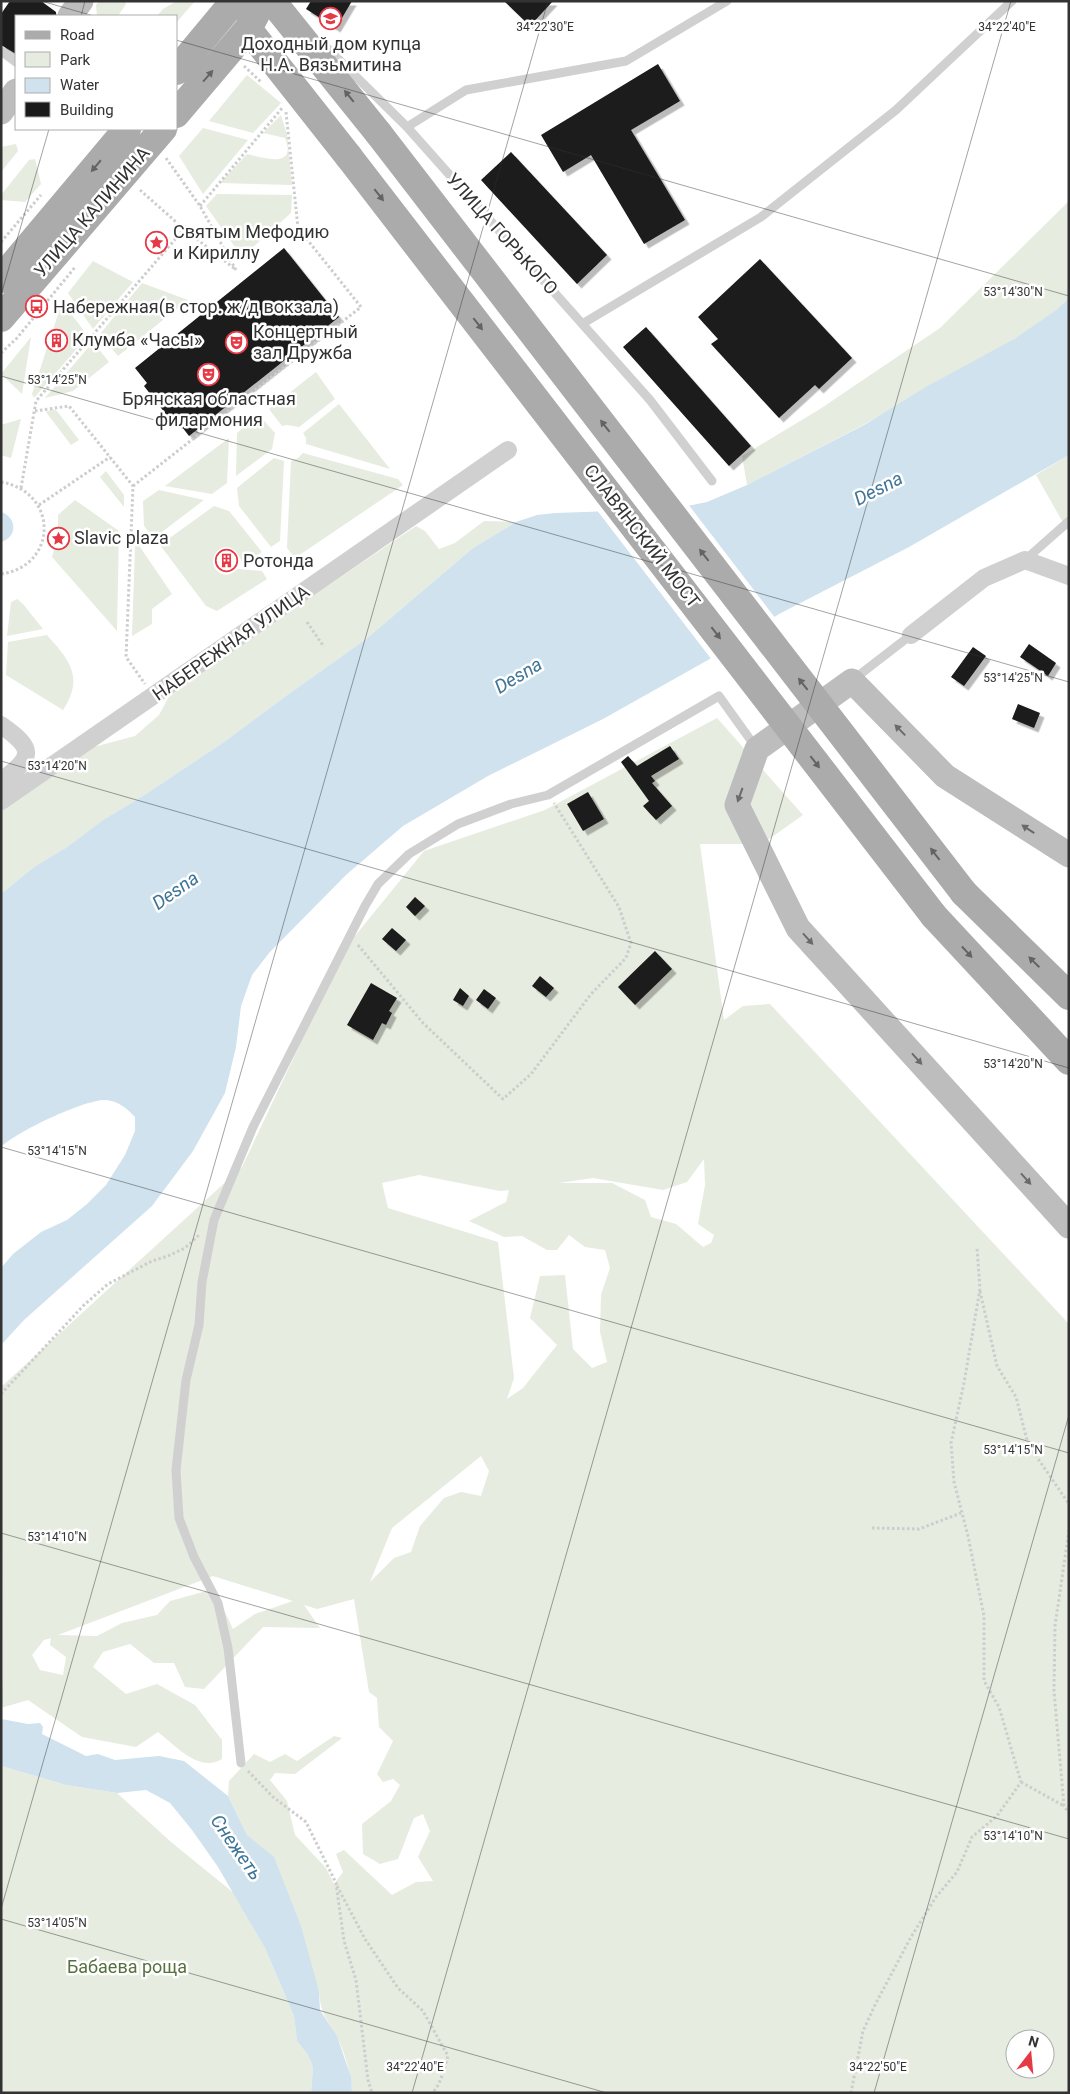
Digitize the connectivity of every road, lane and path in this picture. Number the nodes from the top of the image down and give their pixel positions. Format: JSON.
{"nodes":[{"id":1,"x":81,"y":1,"type":"edge"},
{"id":2,"x":237,"y":1,"type":"edge"},
{"id":3,"x":259,"y":1,"type":"edge"},
{"id":4,"x":272,"y":1,"type":"edge"},
{"id":5,"x":276,"y":1,"type":"edge"},
{"id":6,"x":727,"y":1,"type":"edge"},
{"id":7,"x":1012,"y":1,"type":"edge"},
{"id":8,"x":71,"y":15,"type":"edge"},
{"id":9,"x":248,"y":29,"type":"junction"},
{"id":10,"x":1,"y":51,"type":"edge"},
{"id":11,"x":15,"y":61,"type":"edge"},
{"id":12,"x":178,"y":69,"type":"edge"},
{"id":13,"x":15,"y":92,"type":"edge"},
{"id":14,"x":1,"y":112,"type":"edge"},
{"id":15,"x":178,"y":112,"type":"edge"},
{"id":16,"x":407,"y":127,"type":"junction"},
{"id":17,"x":127,"y":130,"type":"edge"},
{"id":18,"x":162,"y":130,"type":"edge"},
{"id":19,"x":166,"y":158,"type":"dead end"},
{"id":20,"x":140,"y":190,"type":"dead end"},
{"id":21,"x":200,"y":206,"type":"junction"},
{"id":22,"x":184,"y":229,"type":"junction"},
{"id":23,"x":1,"y":279,"type":"edge"},
{"id":24,"x":1,"y":318,"type":"edge"},
{"id":25,"x":582,"y":324,"type":"junction"},
{"id":26,"x":35,"y":411,"type":"junction"},
{"id":27,"x":508,"y":450,"type":"dead end"},
{"id":28,"x":110,"y":457,"type":"junction"},
{"id":29,"x":712,"y":481,"type":"dead end"},
{"id":30,"x":1,"y":482,"type":"edge"},
{"id":31,"x":133,"y":486,"type":"junction"},
{"id":32,"x":21,"y":488,"type":"junction"},
{"id":33,"x":39,"y":505,"type":"junction"},
{"id":34,"x":1069,"y":521,"type":"edge"},
{"id":35,"x":1025,"y":560,"type":"junction"},
{"id":36,"x":1,"y":574,"type":"edge"},
{"id":37,"x":1069,"y":576,"type":"edge"},
{"id":38,"x":307,"y":622,"type":"dead end"},
{"id":39,"x":911,"y":635,"type":"joint"},
{"id":40,"x":324,"y":647,"type":"dead end"},
{"id":41,"x":852,"y":681,"type":"junction"},
{"id":42,"x":154,"y":696,"type":"junction"},
{"id":43,"x":1,"y":725,"type":"edge"},
{"id":44,"x":757,"y":749,"type":"junction"},
{"id":45,"x":1,"y":781,"type":"edge"},
{"id":46,"x":548,"y":795,"type":"junction"},
{"id":47,"x":1,"y":801,"type":"edge"},
{"id":48,"x":1069,"y":855,"type":"edge"},
{"id":49,"x":350,"y":934,"type":"junction"},
{"id":50,"x":1069,"y":996,"type":"edge"},
{"id":51,"x":1069,"y":1061,"type":"edge"},
{"id":52,"x":214,"y":1220,"type":"junction"},
{"id":53,"x":1069,"y":1226,"type":"edge"},
{"id":54,"x":977,"y":1248,"type":"dead end"},
{"id":55,"x":980,"y":1289,"type":"junction"},
{"id":56,"x":1,"y":1394,"type":"edge"},
{"id":57,"x":1069,"y":1504,"type":"edge"},
{"id":58,"x":961,"y":1513,"type":"junction"},
{"id":59,"x":872,"y":1528,"type":"dead end"},
{"id":60,"x":1069,"y":1530,"type":"edge"},
{"id":61,"x":241,"y":1764,"type":"joint"},
{"id":62,"x":1021,"y":1782,"type":"junction"},
{"id":63,"x":1064,"y":1806,"type":"junction"},
{"id":64,"x":1069,"y":1813,"type":"edge"},
{"id":65,"x":336,"y":1884,"type":"junction"},
{"id":66,"x":372,"y":2093,"type":"edge"},
{"id":67,"x":432,"y":2093,"type":"edge"},
{"id":68,"x":851,"y":2093,"type":"edge"}],
"edges":[{"from":1,"to":8,"type":"street"},
{"from":2,"to":12,"type":"main road"},
{"from":3,"to":9,"type":"main road"},
{"from":50,"to":4,"type":"main road","name":"СЛАВЯНСКИЙ МОСТ","one_way":true,"bridge":true},
{"from":5,"to":16,"type":"lane","name":"УЛИЦА ГОРЬКОГО"},
{"from":6,"to":16,"type":"lane"},
{"from":7,"to":25,"type":"lane"},
{"from":15,"to":9,"type":"main road","one_way":true},
{"from":9,"to":51,"type":"main road","name":"СЛАВЯНСКИЙ МОСТ","one_way":true,"bridge":true},
{"from":10,"to":11,"type":"lane"},
{"from":13,"to":14,"type":"street"},
{"from":16,"to":25,"type":"lane","name":"УЛИЦА ГОРЬКОГО"},
{"from":17,"to":23,"type":"main road","name":"УЛИЦА КАЛИНИНА","one_way":true},
{"from":18,"to":24,"type":"main road","name":"УЛИЦА КАЛИНИНА"},
{"from":19,"to":21,"type":"path"},
{"from":20,"to":22,"type":"path"},
{"from":21,"to":22,"type":"path"},
{"from":21,"to":31,"type":"path"},
{"from":22,"to":26,"type":"path"},
{"from":25,"to":29,"type":"lane","name":"УЛИЦА ГОРЬКОГО"},
{"from":26,"to":28,"type":"path"},
{"from":26,"to":32,"type":"path"},
{"from":27,"to":42,"type":"street","name":"НАБЕРЕЖНАЯ УЛИЦА"},
{"from":28,"to":31,"type":"path"},
{"from":28,"to":33,"type":"path"},
{"from":30,"to":32,"type":"path"},
{"from":31,"to":42,"type":"path"},
{"from":32,"to":33,"type":"path"},
{"from":33,"to":36,"type":"path"},
{"from":34,"to":35,"type":"lane"},
{"from":35,"to":37,"type":"street"},
{"from":35,"to":39,"type":"street"},
{"from":38,"to":40,"type":"path"},
{"from":39,"to":41,"type":"lane"},
{"from":41,"to":44,"type":"street"},
{"from":48,"to":41,"type":"street","one_way":true},
{"from":42,"to":47,"type":"street","name":"НАБЕРЕЖНАЯ УЛИЦА"},
{"from":43,"to":45,"type":"street"},
{"from":44,"to":46,"type":"lane"},
{"from":44,"to":53,"type":"street","one_way":true},
{"from":46,"to":49,"type":"lane"},
{"from":46,"to":49,"type":"path"},
{"from":49,"to":52,"type":"lane"},
{"from":52,"to":56,"type":"path"},
{"from":52,"to":61,"type":"lane"},
{"from":54,"to":55,"type":"path"},
{"from":55,"to":57,"type":"path"},
{"from":55,"to":58,"type":"path"},
{"from":58,"to":59,"type":"path"},
{"from":58,"to":62,"type":"path"},
{"from":60,"to":63,"type":"path"},
{"from":61,"to":65,"type":"path"},
{"from":62,"to":63,"type":"path"},
{"from":62,"to":68,"type":"path"},
{"from":63,"to":64,"type":"path"},
{"from":65,"to":66,"type":"path"},
{"from":65,"to":67,"type":"path"}]}
